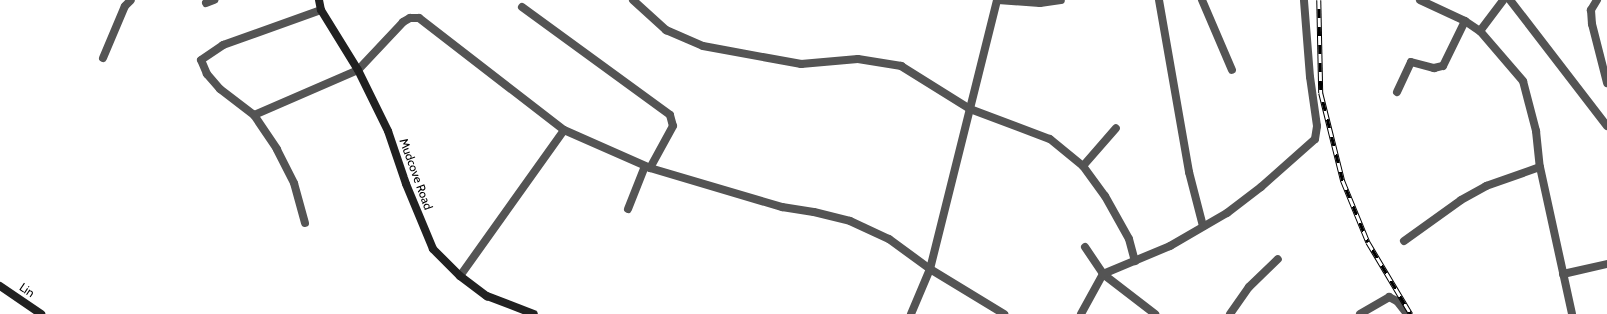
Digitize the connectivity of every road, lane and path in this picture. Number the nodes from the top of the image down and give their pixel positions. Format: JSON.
{"nodes":[{"id":1,"x":131,"y":0,"type":"edge"},
{"id":2,"x":214,"y":0,"type":"edge"},
{"id":3,"x":318,"y":0,"type":"edge"},
{"id":4,"x":633,"y":0,"type":"edge"},
{"id":5,"x":997,"y":0,"type":"edge"},
{"id":6,"x":1061,"y":0,"type":"edge"},
{"id":7,"x":1159,"y":0,"type":"edge"},
{"id":8,"x":1202,"y":0,"type":"edge"},
{"id":9,"x":1304,"y":0,"type":"edge"},
{"id":10,"x":1420,"y":0,"type":"edge"},
{"id":11,"x":1503,"y":0,"type":"edge"},
{"id":12,"x":1510,"y":0,"type":"edge"},
{"id":13,"x":1598,"y":0,"type":"edge"},
{"id":14,"x":206,"y":3,"type":"dead end"},
{"id":15,"x":522,"y":7,"type":"dead end"},
{"id":16,"x":321,"y":10,"type":"junction"},
{"id":17,"x":1465,"y":21,"type":"junction"},
{"id":18,"x":1480,"y":31,"type":"junction"},
{"id":19,"x":103,"y":58,"type":"dead end"},
{"id":20,"x":358,"y":70,"type":"junction"},
{"id":21,"x":1232,"y":70,"type":"dead end"},
{"id":22,"x":1607,"y":83,"type":"edge"},
{"id":23,"x":1397,"y":92,"type":"dead end"},
{"id":24,"x":970,"y":109,"type":"junction"},
{"id":25,"x":254,"y":115,"type":"junction"},
{"id":26,"x":1607,"y":126,"type":"edge"},
{"id":27,"x":1116,"y":128,"type":"dead end"},
{"id":28,"x":564,"y":130,"type":"junction"},
{"id":29,"x":1083,"y":166,"type":"junction"},
{"id":30,"x":647,"y":167,"type":"junction"},
{"id":31,"x":1540,"y":167,"type":"junction"},
{"id":32,"x":628,"y":209,"type":"dead end"},
{"id":33,"x":305,"y":222,"type":"dead end"},
{"id":34,"x":1203,"y":226,"type":"junction"},
{"id":35,"x":1404,"y":241,"type":"dead end"},
{"id":36,"x":1085,"y":247,"type":"dead end"},
{"id":37,"x":1278,"y":259,"type":"dead end"},
{"id":38,"x":1135,"y":261,"type":"junction"},
{"id":39,"x":1607,"y":264,"type":"edge"},
{"id":40,"x":930,"y":269,"type":"junction"},
{"id":41,"x":1103,"y":274,"type":"junction"},
{"id":42,"x":1563,"y":274,"type":"junction"},
{"id":43,"x":460,"y":276,"type":"junction"},
{"id":44,"x":0,"y":286,"type":"edge"},
{"id":45,"x":37,"y":313,"type":"edge"},
{"id":46,"x":1570,"y":313,"type":"edge"},
{"id":47,"x":534,"y":314,"type":"edge"},
{"id":48,"x":911,"y":314,"type":"edge"},
{"id":49,"x":1004,"y":314,"type":"edge"},
{"id":50,"x":1082,"y":314,"type":"edge"},
{"id":51,"x":1155,"y":314,"type":"edge"},
{"id":52,"x":1230,"y":314,"type":"edge"},
{"id":53,"x":1360,"y":314,"type":"edge"},
{"id":54,"x":1407,"y":314,"type":"edge"}],
"edges":[{"from":1,"to":19,"type":"street"},
{"from":2,"to":14,"type":"street"},
{"from":3,"to":16,"type":"street","name":"Mudcove Road"},
{"from":4,"to":24,"type":"street"},
{"from":5,"to":6,"type":"street"},
{"from":5,"to":24,"type":"street"},
{"from":7,"to":34,"type":"street"},
{"from":8,"to":21,"type":"street"},
{"from":9,"to":34,"type":"street"},
{"from":10,"to":17,"type":"street"},
{"from":11,"to":18,"type":"street"},
{"from":12,"to":26,"type":"street"},
{"from":13,"to":22,"type":"street"},
{"from":15,"to":30,"type":"street"},
{"from":16,"to":20,"type":"street","name":"Mudcove Road"},
{"from":16,"to":25,"type":"street"},
{"from":17,"to":18,"type":"street"},
{"from":17,"to":23,"type":"street"},
{"from":18,"to":31,"type":"street"},
{"from":20,"to":25,"type":"street"},
{"from":20,"to":28,"type":"street"},
{"from":20,"to":43,"type":"street","name":"Mudcove Road"},
{"from":24,"to":29,"type":"street"},
{"from":24,"to":40,"type":"street"},
{"from":25,"to":33,"type":"street"},
{"from":27,"to":29,"type":"street"},
{"from":28,"to":30,"type":"street"},
{"from":28,"to":43,"type":"street"},
{"from":29,"to":38,"type":"street"},
{"from":30,"to":32,"type":"street"},
{"from":30,"to":40,"type":"street"},
{"from":31,"to":35,"type":"street"},
{"from":31,"to":42,"type":"street"},
{"from":34,"to":38,"type":"street"},
{"from":36,"to":41,"type":"street"},
{"from":37,"to":52,"type":"street"},
{"from":38,"to":41,"type":"street"},
{"from":39,"to":42,"type":"street"},
{"from":40,"to":48,"type":"street"},
{"from":40,"to":49,"type":"street"},
{"from":41,"to":50,"type":"street"},
{"from":41,"to":51,"type":"street"},
{"from":42,"to":46,"type":"street"},
{"from":43,"to":47,"type":"street","name":"Mudcove Road"},
{"from":44,"to":45,"type":"street","name":"Lin"},
{"from":53,"to":54,"type":"street"}]}
